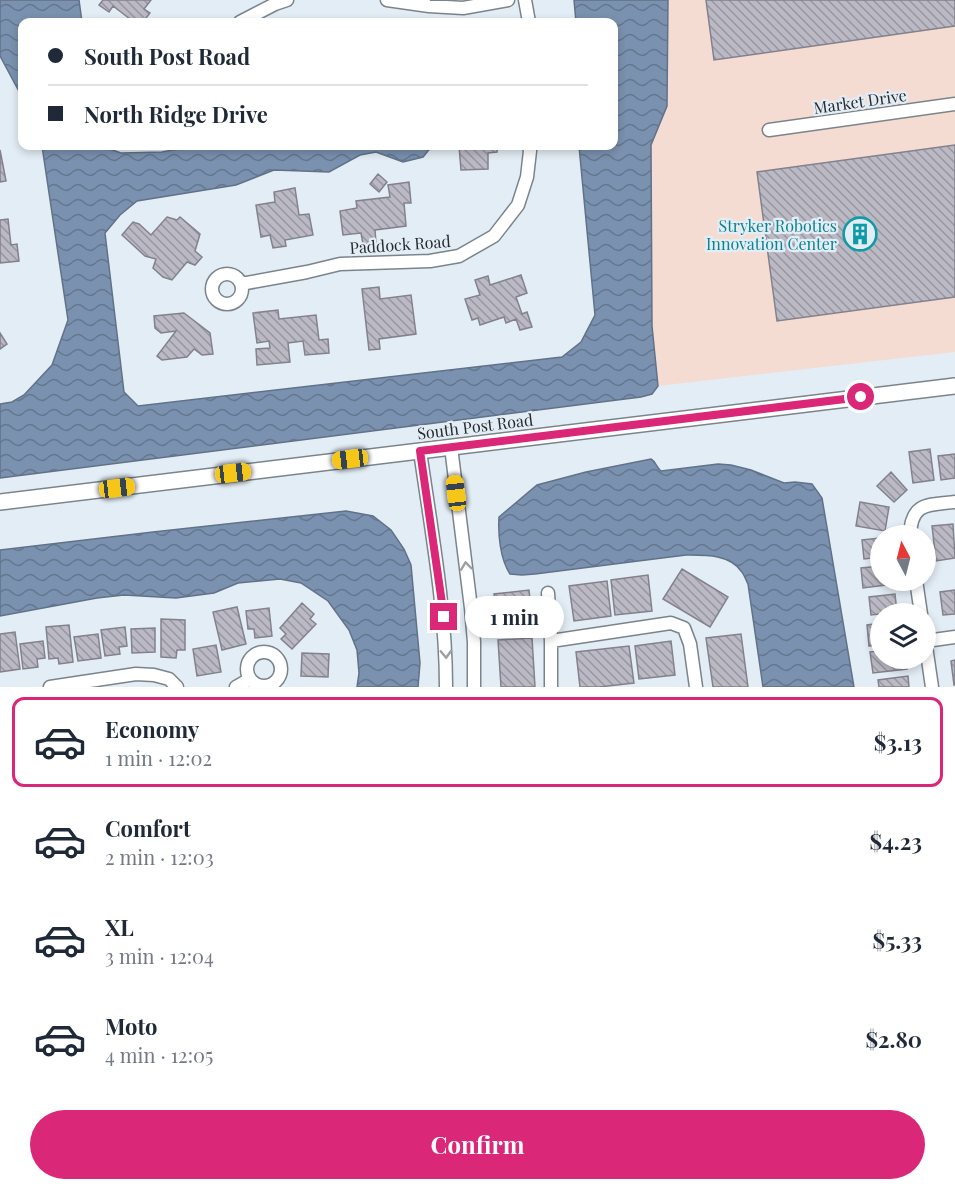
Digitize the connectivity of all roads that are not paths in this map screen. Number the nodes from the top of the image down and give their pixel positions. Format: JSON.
{"nodes":[{"id":1,"x":288,"y":0,"type":"edge"},
{"id":2,"x":387,"y":0,"type":"edge"},
{"id":3,"x":508,"y":0,"type":"edge"},
{"id":4,"x":525,"y":0,"type":"edge"},
{"id":5,"x":248,"y":18,"type":"edge"},
{"id":6,"x":528,"y":18,"type":"edge"},
{"id":7,"x":955,"y":104,"type":"edge"},
{"id":8,"x":769,"y":130,"type":"dead end"},
{"id":9,"x":530,"y":150,"type":"edge"},
{"id":10,"x":241,"y":284,"type":"dead end"},
{"id":11,"x":955,"y":386,"type":"edge"},
{"id":12,"x":451,"y":447,"type":"junction"},
{"id":13,"x":420,"y":451,"type":"junction"},
{"id":14,"x":0,"y":502,"type":"edge"},
{"id":15,"x":955,"y":502,"type":"edge"},
{"id":16,"x":911,"y":525,"type":"edge"},
{"id":17,"x":548,"y":593,"type":"dead end"},
{"id":18,"x":955,"y":637,"type":"edge"},
{"id":19,"x":936,"y":639,"type":"edge"},
{"id":20,"x":552,"y":641,"type":"junction"},
{"id":21,"x":929,"y":669,"type":"edge"},
{"id":22,"x":250,"y":679,"type":"dead end"},
{"id":23,"x":50,"y":687,"type":"edge"},
{"id":24,"x":177,"y":687,"type":"edge"},
{"id":25,"x":236,"y":687,"type":"edge"},
{"id":26,"x":446,"y":687,"type":"edge"},
{"id":27,"x":474,"y":687,"type":"edge"},
{"id":28,"x":551,"y":687,"type":"edge"},
{"id":29,"x":696,"y":687,"type":"edge"},
{"id":30,"x":932,"y":687,"type":"edge"}],
"edges":[{"from":1,"to":5,"type":"street"},
{"from":2,"to":3,"type":"street"},
{"from":4,"to":6,"type":"street"},
{"from":7,"to":8,"type":"street","name":"Market Drive"},
{"from":9,"to":10,"type":"street","name":"Paddock Road"},
{"from":11,"to":12,"type":"street","name":"South Post Road"},
{"from":12,"to":13,"type":"street","name":"South Post Road"},
{"from":27,"to":12,"type":"street","one_way":true},
{"from":13,"to":14,"type":"street","name":"South Post Road"},
{"from":13,"to":26,"type":"street","one_way":true},
{"from":15,"to":16,"type":"street"},
{"from":17,"to":20,"type":"street"},
{"from":18,"to":19,"type":"street"},
{"from":20,"to":28,"type":"street"},
{"from":20,"to":29,"type":"street"},
{"from":21,"to":30,"type":"street"},
{"from":22,"to":25,"type":"street"},
{"from":23,"to":24,"type":"street"}]}
